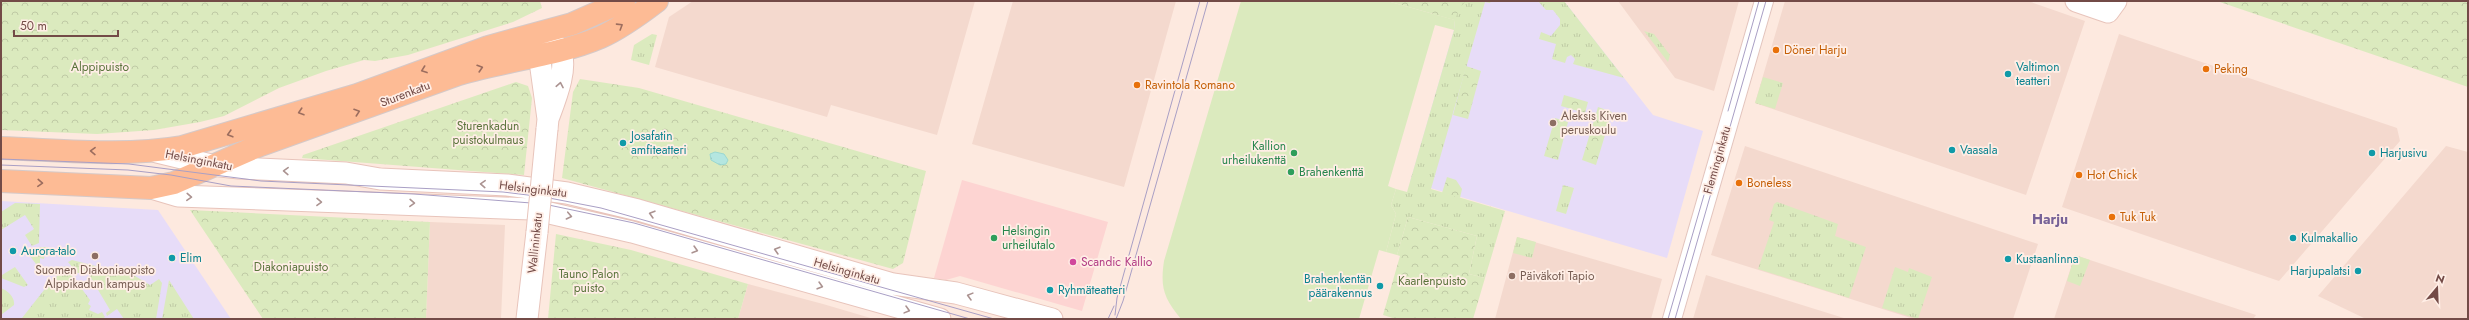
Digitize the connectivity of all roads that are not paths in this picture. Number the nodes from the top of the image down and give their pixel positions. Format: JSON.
{"nodes":[{"id":1,"x":624,"y":1,"type":"edge"},
{"id":2,"x":657,"y":1,"type":"edge"},
{"id":3,"x":1764,"y":1,"type":"edge"},
{"id":4,"x":2076,"y":1,"type":"edge"},
{"id":5,"x":2112,"y":6,"type":"edge"},
{"id":6,"x":542,"y":32,"type":"junction"},
{"id":7,"x":560,"y":49,"type":"junction"},
{"id":8,"x":539,"y":54,"type":"junction"},
{"id":9,"x":547,"y":124,"type":"junction"},
{"id":10,"x":1,"y":148,"type":"edge"},
{"id":11,"x":157,"y":152,"type":"junction"},
{"id":12,"x":211,"y":165,"type":"junction"},
{"id":13,"x":1,"y":181,"type":"edge"},
{"id":14,"x":151,"y":188,"type":"junction"},
{"id":15,"x":527,"y":319,"type":"edge"},
{"id":16,"x":940,"y":319,"type":"edge"},
{"id":17,"x":1052,"y":319,"type":"edge"},
{"id":18,"x":1672,"y":319,"type":"edge"}],
"edges":[{"from":1,"to":6,"type":"main road","name":"Sturenkatu"},
{"from":7,"to":2,"type":"main road","name":"Sturenkatu","one_way":true},
{"from":3,"to":18,"type":"street","name":"Fleminginkatu"},
{"from":4,"to":5,"type":"main road"},
{"from":6,"to":7,"type":"main road"},
{"from":6,"to":8,"type":"main road","name":"Wallininkatu"},
{"from":6,"to":11,"type":"main road","name":"Sturenkatu","one_way":true},
{"from":7,"to":8,"type":"main road","name":"Sturenkatu"},
{"from":9,"to":7,"type":"main road","name":"Wallininkatu","one_way":true},
{"from":8,"to":9,"type":"main road","name":"Wallininkatu"},
{"from":12,"to":8,"type":"main road","name":"Sturenkatu","one_way":true},
{"from":9,"to":15,"type":"main road","name":"Wallininkatu","bridge":true},
{"from":11,"to":10,"type":"main road","name":"Helsinginkatu","one_way":true},
{"from":11,"to":12,"type":"main road","name":"Helsinginkatu"},
{"from":12,"to":14,"type":"main road","name":"Sturenkatu"},
{"from":17,"to":12,"type":"main road","name":"Helsinginkatu","one_way":true},
{"from":13,"to":14,"type":"main road","name":"Helsinginkatu","one_way":true},
{"from":14,"to":16,"type":"main road","name":"Helsinginkatu","one_way":true}]}
